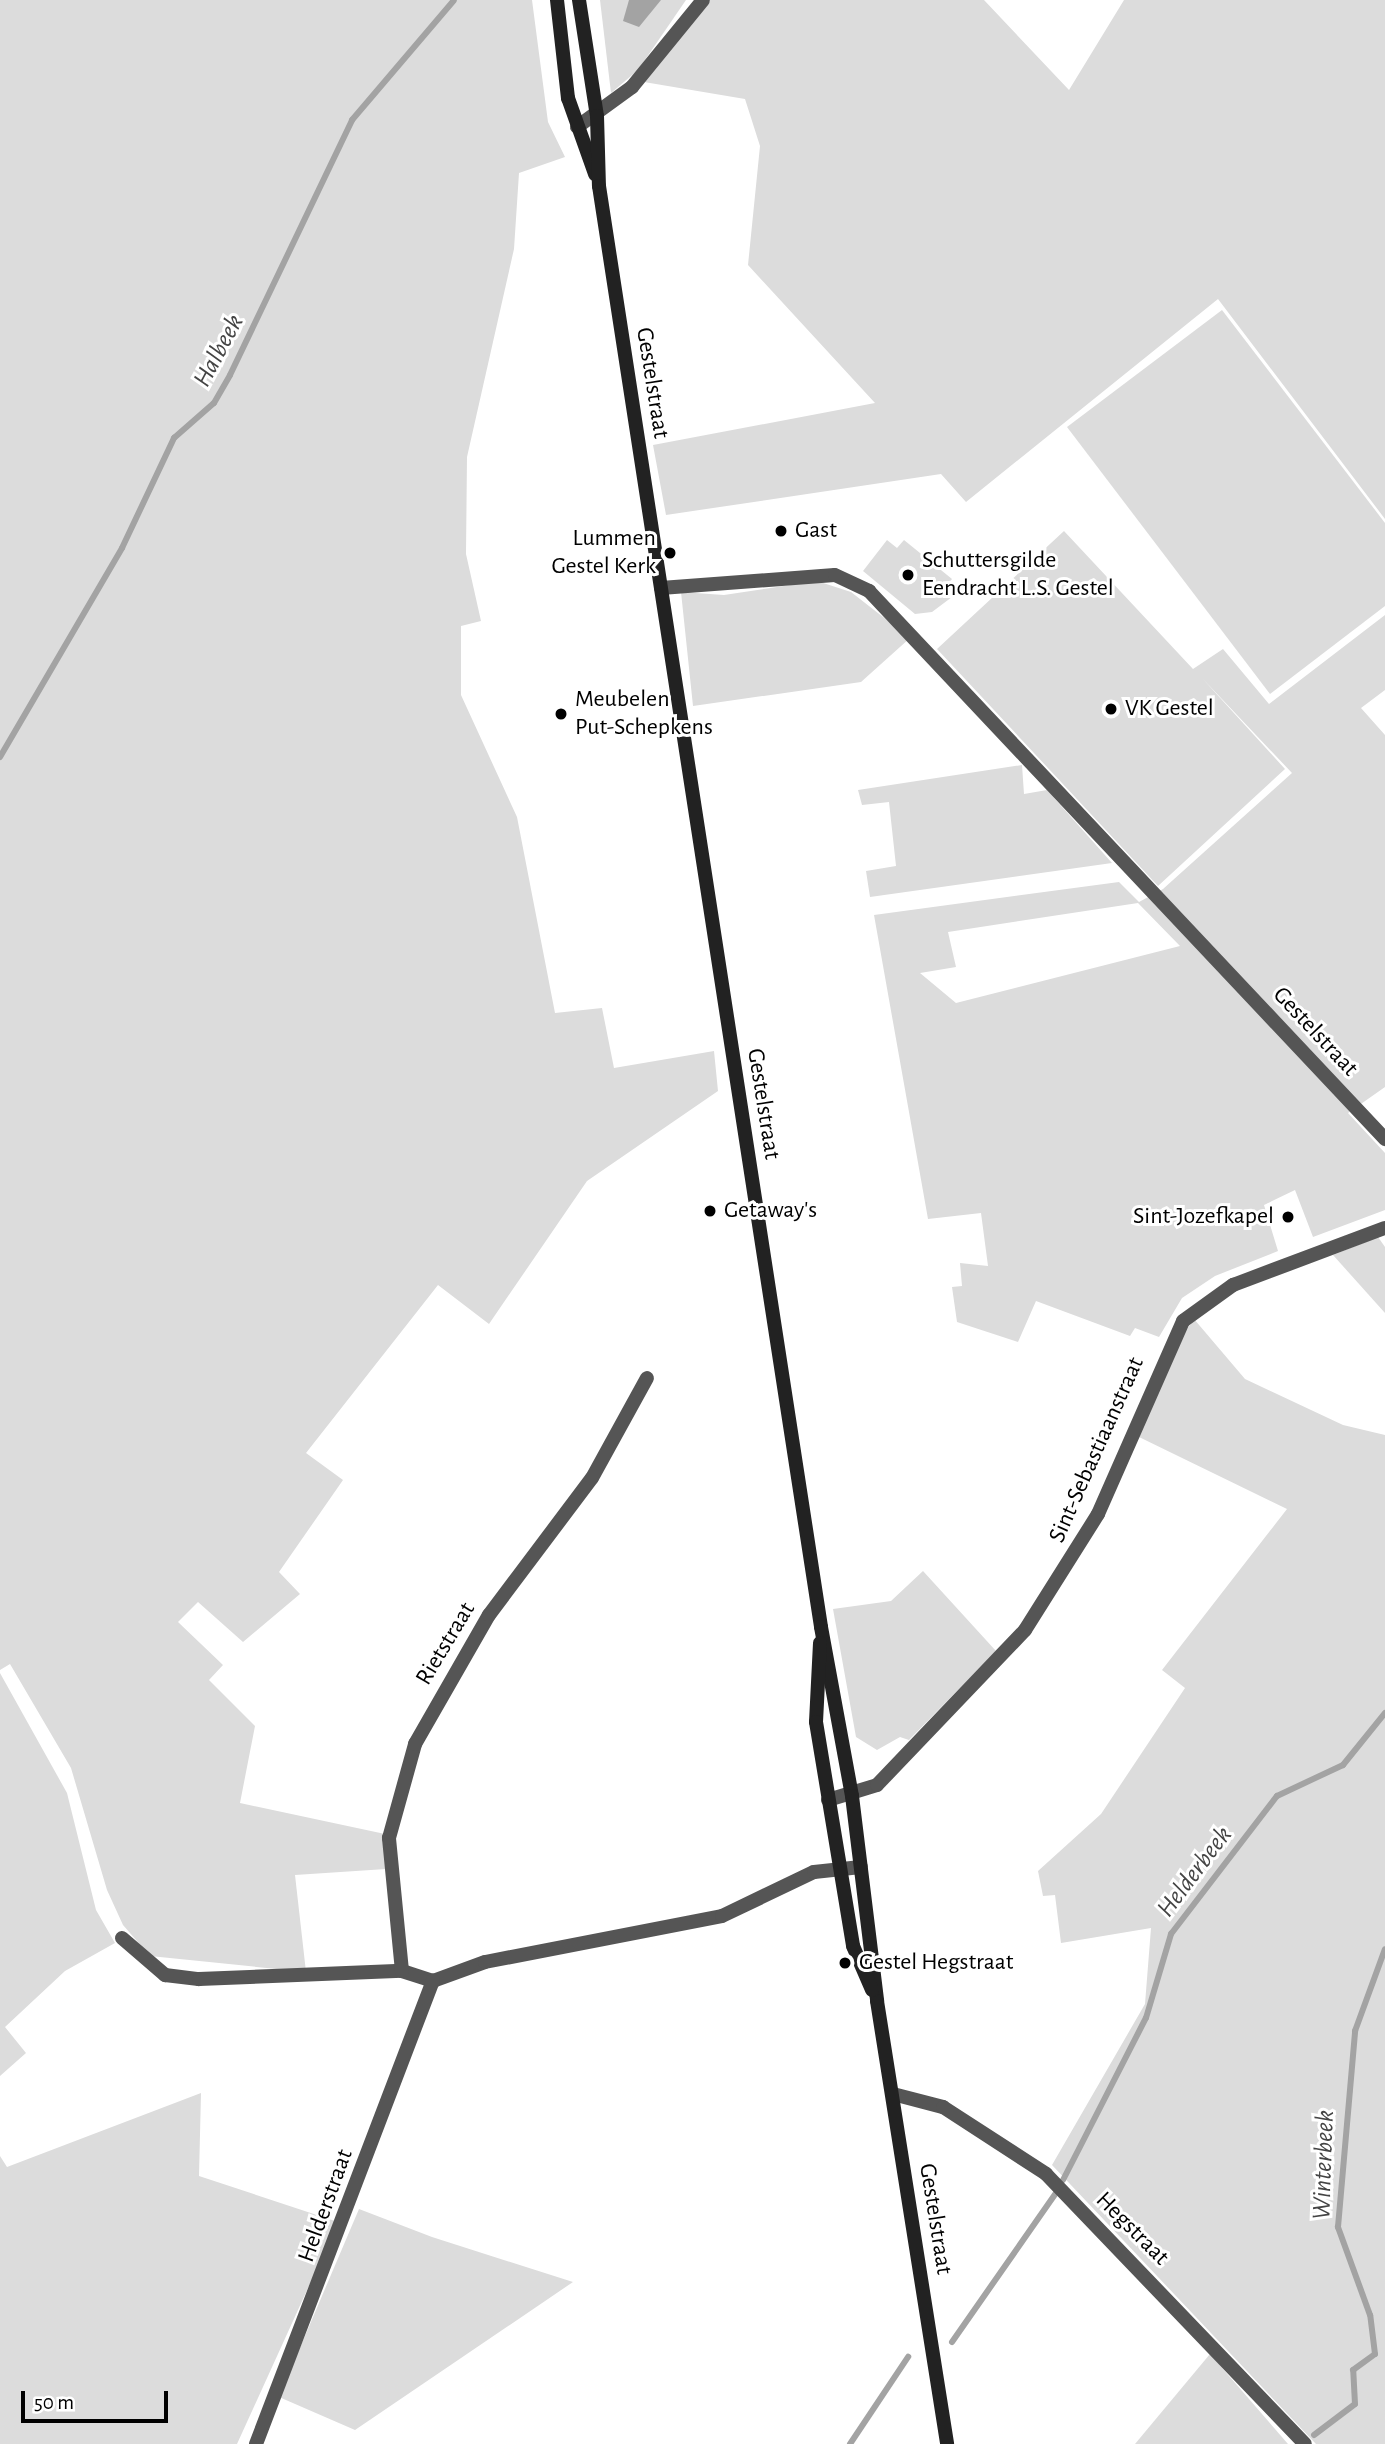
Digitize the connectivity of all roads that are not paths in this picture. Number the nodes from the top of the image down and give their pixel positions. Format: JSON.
{"nodes":[{"id":1,"x":557,"y":0,"type":"edge"},
{"id":2,"x":579,"y":0,"type":"edge"},
{"id":3,"x":703,"y":0,"type":"edge"},
{"id":4,"x":597,"y":116,"type":"junction"},
{"id":5,"x":578,"y":127,"type":"junction"},
{"id":6,"x":599,"y":186,"type":"junction"},
{"id":7,"x":661,"y":588,"type":"junction"},
{"id":8,"x":1385,"y":1139,"type":"edge"},
{"id":9,"x":1385,"y":1228,"type":"edge"},
{"id":10,"x":647,"y":1378,"type":"dead end"},
{"id":11,"x":821,"y":1627,"type":"junction"},
{"id":12,"x":852,"y":1796,"type":"junction"},
{"id":13,"x":828,"y":1800,"type":"junction"},
{"id":14,"x":862,"y":1867,"type":"junction"},
{"id":15,"x":839,"y":1870,"type":"junction"},
{"id":16,"x":122,"y":1938,"type":"dead end"},
{"id":17,"x":402,"y":1971,"type":"junction"},
{"id":18,"x":433,"y":1981,"type":"junction"},
{"id":19,"x":877,"y":2001,"type":"junction"},
{"id":20,"x":893,"y":2094,"type":"junction"},
{"id":21,"x":256,"y":2444,"type":"edge"},
{"id":22,"x":947,"y":2444,"type":"edge"},
{"id":23,"x":1305,"y":2444,"type":"edge"}],
"edges":[{"from":1,"to":5,"type":"main road","name":"Gestelstraat"},
{"from":2,"to":4,"type":"main road","name":"Gestelstraat"},
{"from":3,"to":4,"type":"street"},
{"from":4,"to":5,"type":"street"},
{"from":4,"to":6,"type":"main road","name":"Gestelstraat"},
{"from":5,"to":6,"type":"main road","name":"Gestelstraat"},
{"from":6,"to":7,"type":"main road","name":"Gestelstraat"},
{"from":7,"to":8,"type":"street","name":"Gestelstraat"},
{"from":7,"to":11,"type":"main road","name":"Gestelstraat"},
{"from":9,"to":12,"type":"street","name":"Sint-Sebastiaanstraat"},
{"from":10,"to":17,"type":"street","name":"Rietstraat"},
{"from":11,"to":12,"type":"main road","name":"Gestelstraat"},
{"from":11,"to":13,"type":"main road","name":"Gestelstraat"},
{"from":12,"to":13,"type":"street","name":"Sint-Sebastiaanstraat"},
{"from":12,"to":14,"type":"main road","name":"Gestelstraat"},
{"from":13,"to":15,"type":"main road","name":"Gestelstraat"},
{"from":14,"to":15,"type":"street"},
{"from":14,"to":19,"type":"main road","name":"Gestelstraat"},
{"from":15,"to":18,"type":"street"},
{"from":15,"to":19,"type":"main road","name":"Gestelstraat"},
{"from":16,"to":17,"type":"street"},
{"from":17,"to":18,"type":"street"},
{"from":18,"to":21,"type":"street","name":"Helderstraat"},
{"from":19,"to":20,"type":"main road","name":"Gestelstraat"},
{"from":20,"to":22,"type":"main road","name":"Gestelstraat"},
{"from":20,"to":23,"type":"street","name":"Hegstraat"}]}
